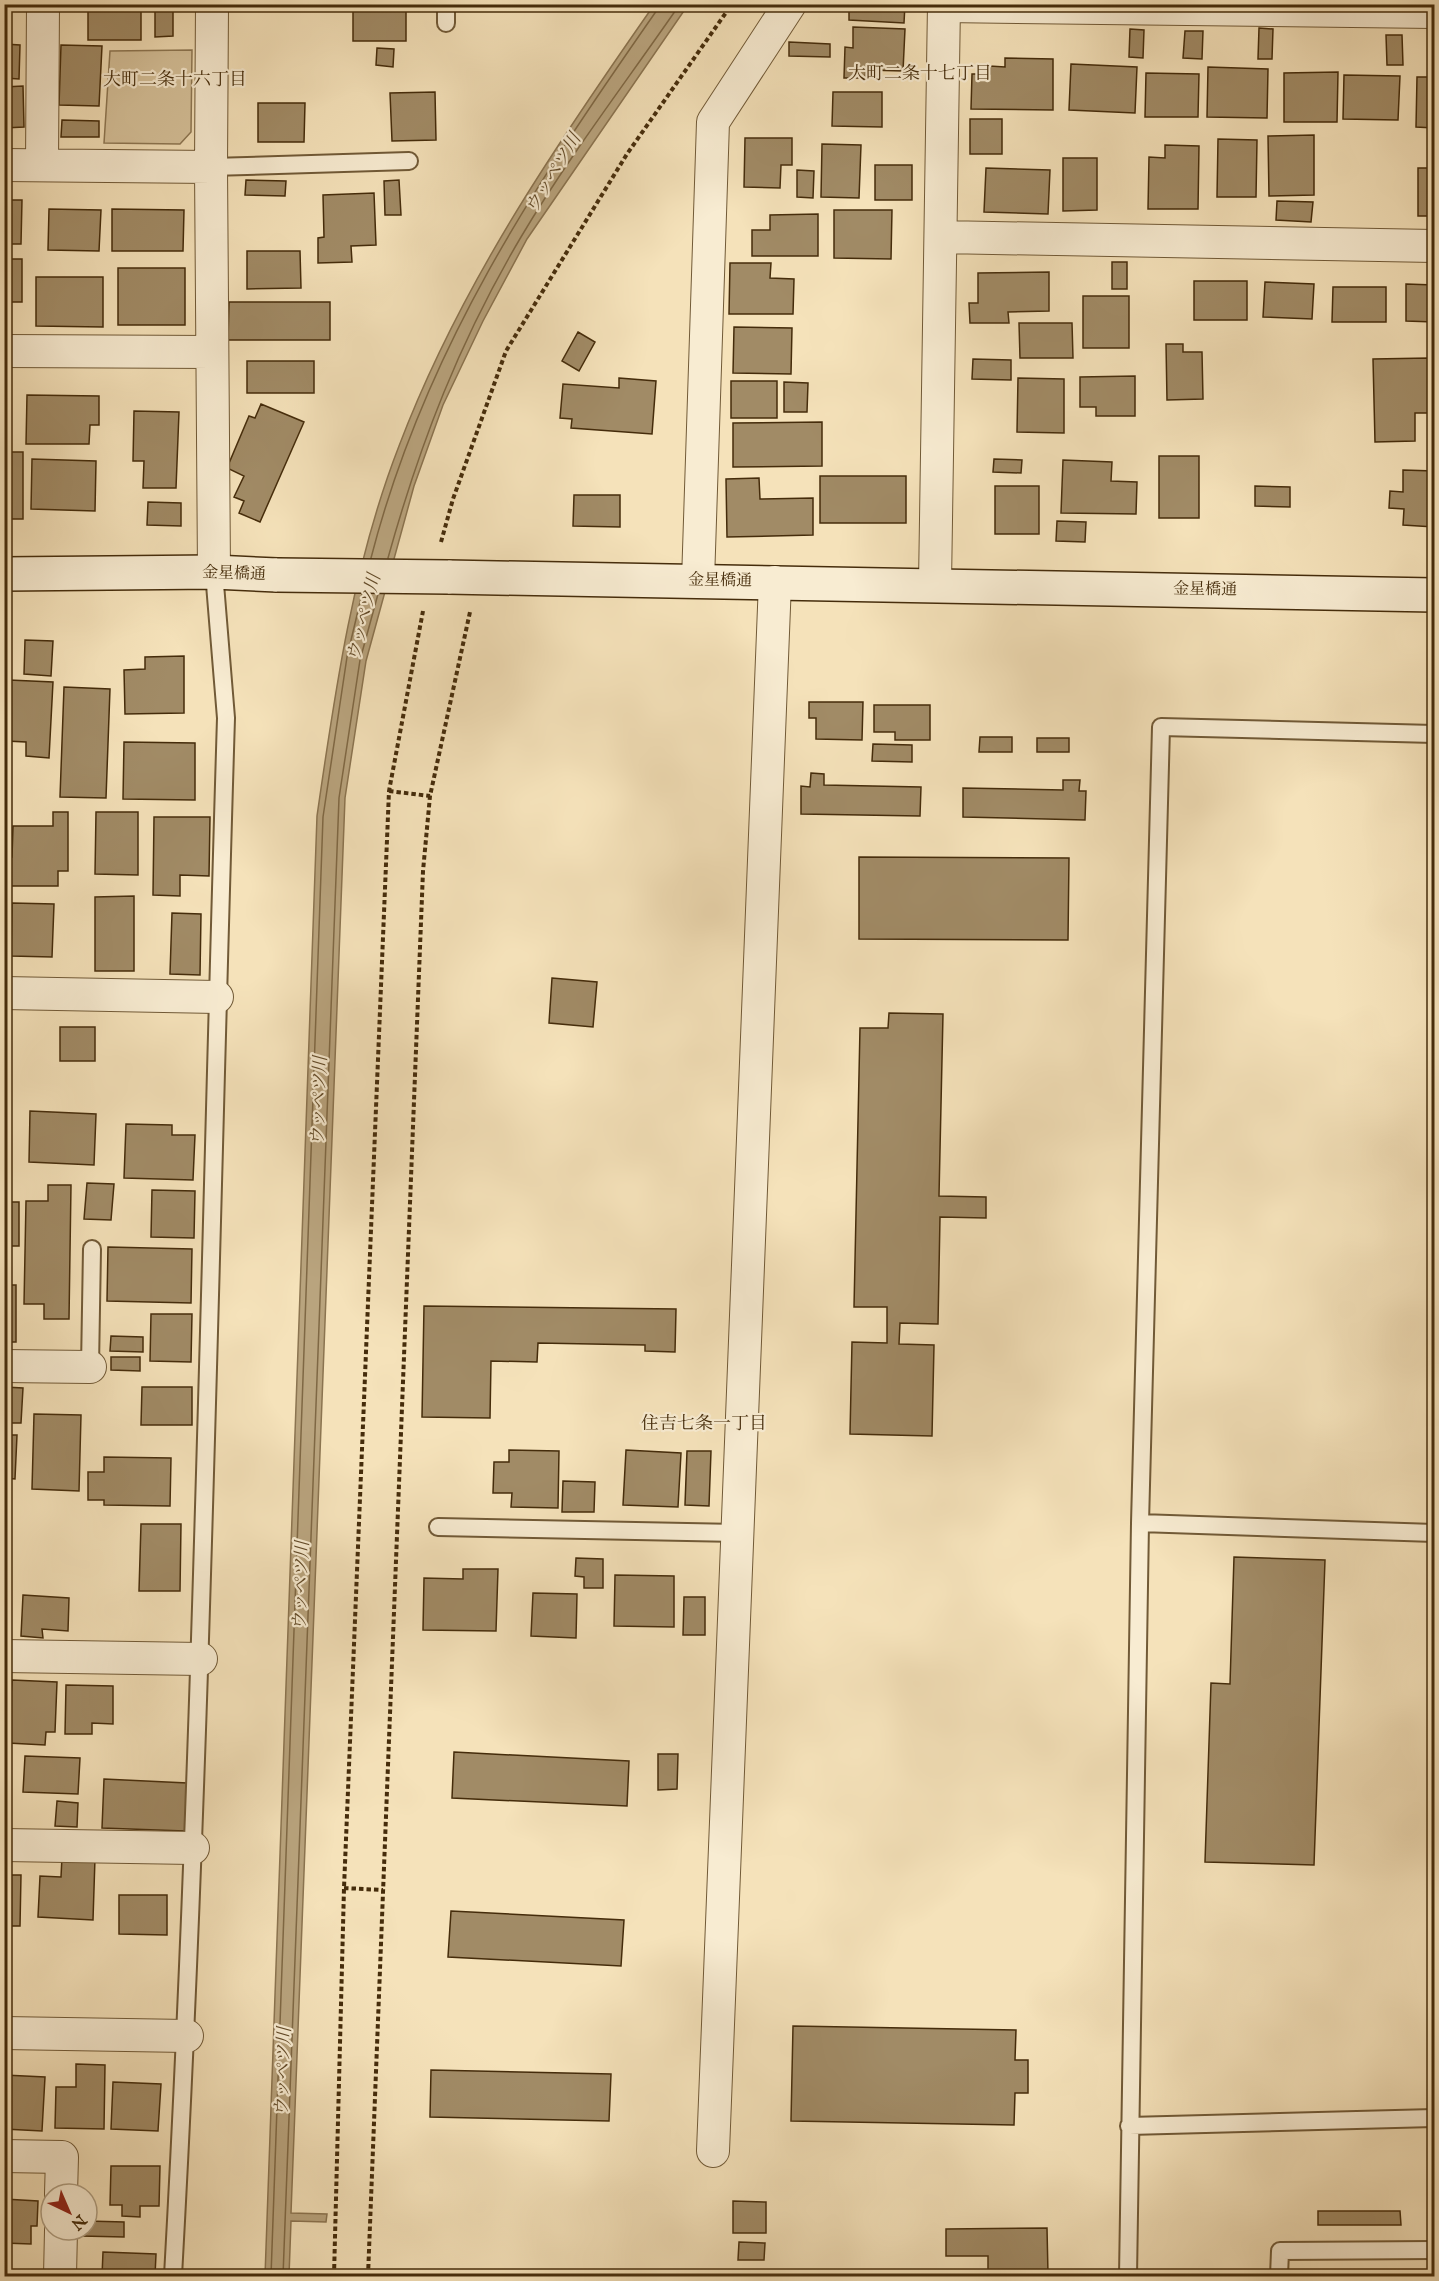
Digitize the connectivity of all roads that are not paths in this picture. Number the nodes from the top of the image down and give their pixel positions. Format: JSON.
{"nodes":[{"id":1,"x":43,"y":4,"type":"edge"},
{"id":2,"x":212,"y":4,"type":"edge"},
{"id":3,"x":446,"y":4,"type":"edge"},
{"id":4,"x":790,"y":4,"type":"edge"},
{"id":5,"x":944,"y":5,"type":"edge"},
{"id":6,"x":1434,"y":12,"type":"edge"},
{"id":7,"x":446,"y":23,"type":"dead end"},
{"id":8,"x":409,"y":161,"type":"dead end"},
{"id":9,"x":4,"y":165,"type":"edge"},
{"id":10,"x":42,"y":165,"type":"junction"},
{"id":11,"x":211,"y":167,"type":"junction"},
{"id":12,"x":942,"y":237,"type":"junction"},
{"id":13,"x":1434,"y":246,"type":"edge"},
{"id":14,"x":4,"y":351,"type":"edge"},
{"id":15,"x":212,"y":352,"type":"junction"},
{"id":16,"x":214,"y":572,"type":"junction"},
{"id":17,"x":4,"y":574,"type":"edge"},
{"id":18,"x":698,"y":581,"type":"junction"},
{"id":19,"x":775,"y":582,"type":"junction"},
{"id":20,"x":935,"y":584,"type":"junction"},
{"id":21,"x":1434,"y":595,"type":"edge"},
{"id":22,"x":1434,"y":734,"type":"edge"},
{"id":23,"x":4,"y":993,"type":"edge"},
{"id":24,"x":217,"y":997,"type":"junction"},
{"id":25,"x":92,"y":1250,"type":"dead end"},
{"id":26,"x":4,"y":1366,"type":"edge"},
{"id":27,"x":90,"y":1367,"type":"joint"},
{"id":28,"x":1140,"y":1523,"type":"junction"},
{"id":29,"x":438,"y":1527,"type":"dead end"},
{"id":30,"x":738,"y":1533,"type":"junction"},
{"id":31,"x":1434,"y":1533,"type":"edge"},
{"id":32,"x":4,"y":1656,"type":"edge"},
{"id":33,"x":201,"y":1659,"type":"junction"},
{"id":34,"x":4,"y":1845,"type":"edge"},
{"id":35,"x":193,"y":1848,"type":"junction"},
{"id":36,"x":4,"y":2033,"type":"edge"},
{"id":37,"x":187,"y":2036,"type":"junction"},
{"id":38,"x":1434,"y":2118,"type":"edge"},
{"id":39,"x":1129,"y":2126,"type":"junction"},
{"id":40,"x":713,"y":2151,"type":"dead end"},
{"id":41,"x":4,"y":2156,"type":"edge"},
{"id":42,"x":62,"y":2182,"type":"edge"},
{"id":43,"x":61,"y":2242,"type":"edge"},
{"id":44,"x":1434,"y":2250,"type":"edge"},
{"id":45,"x":60,"y":2277,"type":"edge"},
{"id":46,"x":173,"y":2277,"type":"edge"},
{"id":47,"x":1128,"y":2277,"type":"edge"},
{"id":48,"x":1279,"y":2277,"type":"edge"}],
"edges":[{"from":1,"to":10,"type":"street"},
{"from":2,"to":11,"type":"street"},
{"from":3,"to":7,"type":"lane"},
{"from":4,"to":18,"type":"street"},
{"from":5,"to":6,"type":"street"},
{"from":5,"to":12,"type":"street"},
{"from":8,"to":11,"type":"lane"},
{"from":9,"to":10,"type":"street"},
{"from":10,"to":11,"type":"street"},
{"from":11,"to":15,"type":"street"},
{"from":12,"to":13,"type":"street"},
{"from":12,"to":20,"type":"street"},
{"from":14,"to":15,"type":"street"},
{"from":15,"to":16,"type":"street"},
{"from":16,"to":17,"type":"street","name":"金星橋通"},
{"from":16,"to":18,"type":"street","name":"金星橋通","bridge":true},
{"from":16,"to":24,"type":"lane"},
{"from":18,"to":19,"type":"street","name":"金星橋通"},
{"from":19,"to":20,"type":"street","name":"金星橋通"},
{"from":19,"to":30,"type":"street"},
{"from":20,"to":21,"type":"street","name":"金星橋通"},
{"from":22,"to":28,"type":"lane"},
{"from":23,"to":24,"type":"street"},
{"from":24,"to":33,"type":"lane"},
{"from":25,"to":27,"type":"lane"},
{"from":26,"to":27,"type":"street"},
{"from":28,"to":31,"type":"lane"},
{"from":28,"to":39,"type":"lane"},
{"from":29,"to":30,"type":"lane"},
{"from":30,"to":40,"type":"street"},
{"from":32,"to":33,"type":"street"},
{"from":33,"to":35,"type":"lane"},
{"from":34,"to":35,"type":"street"},
{"from":35,"to":37,"type":"lane"},
{"from":36,"to":37,"type":"street"},
{"from":37,"to":46,"type":"lane"},
{"from":38,"to":39,"type":"lane"},
{"from":39,"to":47,"type":"lane"},
{"from":41,"to":42,"type":"street"},
{"from":43,"to":45,"type":"street"},
{"from":44,"to":48,"type":"lane"}]}
